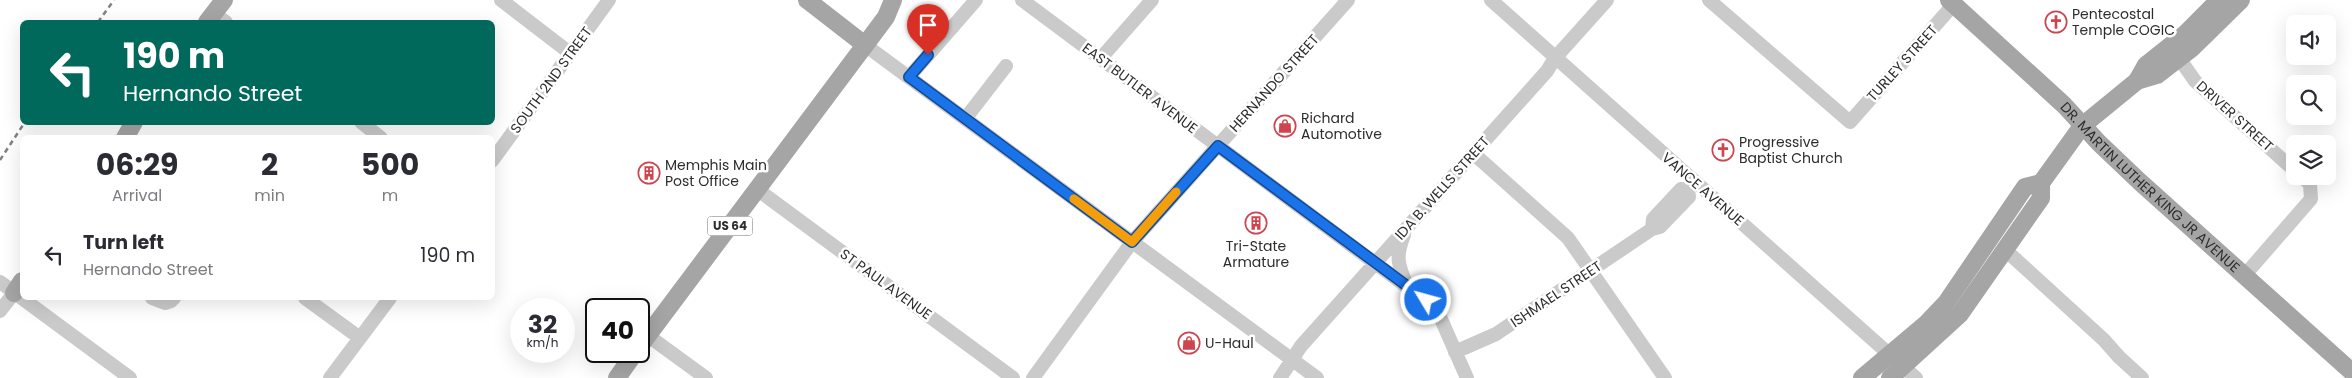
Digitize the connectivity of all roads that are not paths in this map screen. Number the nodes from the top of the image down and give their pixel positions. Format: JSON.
{"nodes":[{"id":1,"x":501,"y":0,"type":"edge"},
{"id":2,"x":609,"y":0,"type":"edge"},
{"id":3,"x":807,"y":0,"type":"edge"},
{"id":4,"x":893,"y":0,"type":"edge"},
{"id":5,"x":976,"y":0,"type":"edge"},
{"id":6,"x":1022,"y":0,"type":"edge"},
{"id":7,"x":1152,"y":0,"type":"edge"},
{"id":8,"x":1348,"y":0,"type":"edge"},
{"id":9,"x":1491,"y":0,"type":"edge"},
{"id":10,"x":1607,"y":0,"type":"edge"},
{"id":11,"x":1709,"y":0,"type":"edge"},
{"id":12,"x":2219,"y":0,"type":"edge"},
{"id":13,"x":2241,"y":0,"type":"edge"},
{"id":14,"x":1952,"y":2,"type":"edge"},
{"id":15,"x":865,"y":45,"type":"junction"},
{"id":16,"x":570,"y":53,"type":"junction"},
{"id":17,"x":1101,"y":58,"type":"junction"},
{"id":18,"x":1555,"y":58,"type":"junction"},
{"id":19,"x":2179,"y":58,"type":"junction"},
{"id":20,"x":1006,"y":66,"type":"dead end"},
{"id":21,"x":909,"y":77,"type":"junction"},
{"id":22,"x":2138,"y":81,"type":"junction"},
{"id":23,"x":965,"y":119,"type":"junction"},
{"id":24,"x":365,"y":125,"type":"edge"},
{"id":25,"x":2082,"y":126,"type":"junction"},
{"id":26,"x":377,"y":135,"type":"edge"},
{"id":27,"x":1218,"y":146,"type":"junction"},
{"id":28,"x":1474,"y":154,"type":"junction"},
{"id":29,"x":495,"y":156,"type":"edge"},
{"id":30,"x":2286,"y":162,"type":"edge"},
{"id":31,"x":2041,"y":183,"type":"junction"},
{"id":32,"x":1691,"y":185,"type":"junction"},
{"id":33,"x":2310,"y":185,"type":"edge"},
{"id":34,"x":758,"y":190,"type":"junction"},
{"id":35,"x":1407,"y":228,"type":"junction"},
{"id":36,"x":1132,"y":242,"type":"junction"},
{"id":37,"x":2004,"y":252,"type":"junction"},
{"id":38,"x":1375,"y":262,"type":"junction"},
{"id":39,"x":1592,"y":271,"type":"junction"},
{"id":40,"x":2244,"y":276,"type":"junction"},
{"id":41,"x":12,"y":285,"type":"edge"},
{"id":42,"x":1407,"y":286,"type":"junction"},
{"id":43,"x":31,"y":300,"type":"edge"},
{"id":44,"x":157,"y":300,"type":"edge"},
{"id":45,"x":170,"y":300,"type":"edge"},
{"id":46,"x":308,"y":300,"type":"edge"},
{"id":47,"x":388,"y":300,"type":"edge"},
{"id":48,"x":0,"y":311,"type":"edge"},
{"id":49,"x":650,"y":332,"type":"edge"},
{"id":50,"x":360,"y":338,"type":"junction"},
{"id":51,"x":650,"y":345,"type":"edge"},
{"id":52,"x":1455,"y":352,"type":"junction"},
{"id":53,"x":1890,"y":354,"type":"junction"},
{"id":54,"x":1292,"y":360,"type":"junction"},
{"id":55,"x":628,"y":363,"type":"edge"},
{"id":56,"x":1910,"y":372,"type":"edge"},
{"id":57,"x":2352,"y":373,"type":"edge"},
{"id":58,"x":130,"y":378,"type":"edge"},
{"id":59,"x":330,"y":378,"type":"edge"},
{"id":60,"x":617,"y":378,"type":"edge"},
{"id":61,"x":706,"y":378,"type":"edge"},
{"id":62,"x":1013,"y":378,"type":"edge"},
{"id":63,"x":1033,"y":378,"type":"edge"},
{"id":64,"x":1280,"y":378,"type":"edge"},
{"id":65,"x":1317,"y":378,"type":"edge"},
{"id":66,"x":1466,"y":378,"type":"edge"},
{"id":67,"x":1664,"y":378,"type":"edge"},
{"id":68,"x":1862,"y":378,"type":"edge"},
{"id":69,"x":1890,"y":378,"type":"edge"},
{"id":70,"x":2142,"y":378,"type":"edge"},
{"id":71,"x":2348,"y":378,"type":"edge"}],
"edges":[{"from":1,"to":16,"type":"street"},
{"from":2,"to":16,"type":"street","name":"SOUTH 2ND STREET"},
{"from":3,"to":15,"type":"main road"},
{"from":4,"to":15,"type":"main road","number":"US 64"},
{"from":5,"to":21,"type":"street"},
{"from":6,"to":17,"type":"street","name":"EAST BUTLER AVENUE"},
{"from":7,"to":17,"type":"street"},
{"from":8,"to":27,"type":"street","name":"HERNANDO STREET"},
{"from":9,"to":18,"type":"street","name":"VANCE AVENUE"},
{"from":10,"to":18,"type":"street","name":"IDA B. WELLS STREET"},
{"from":11,"to":14,"type":"street","name":"TURLEY STREET"},
{"from":12,"to":22,"type":"main road"},
{"from":13,"to":19,"type":"main road"},
{"from":14,"to":25,"type":"main road","name":"DR. MARTIN LUTHER KING JR AVENUE"},
{"from":15,"to":21,"type":"street"},
{"from":15,"to":34,"type":"main road","number":"US 64"},
{"from":16,"to":29,"type":"street","name":"SOUTH 2ND STREET"},
{"from":17,"to":27,"type":"street","name":"EAST BUTLER AVENUE"},
{"from":18,"to":28,"type":"street","name":"IDA B. WELLS STREET"},
{"from":18,"to":32,"type":"street","name":"VANCE AVENUE"},
{"from":19,"to":22,"type":"main road"},
{"from":19,"to":30,"type":"street","name":"DRIVER STREET"},
{"from":20,"to":23,"type":"street"},
{"from":21,"to":23,"type":"street"},
{"from":22,"to":25,"type":"main road"},
{"from":23,"to":36,"type":"street"},
{"from":24,"to":26,"type":"street"},
{"from":25,"to":31,"type":"main road"},
{"from":25,"to":40,"type":"main road","name":"DR. MARTIN LUTHER KING JR AVENUE"},
{"from":27,"to":36,"type":"street","name":"HERNANDO STREET"},
{"from":27,"to":38,"type":"street","name":"EAST BUTLER AVENUE"},
{"from":28,"to":35,"type":"street","name":"IDA B. WELLS STREET"},
{"from":28,"to":39,"type":"street"},
{"from":31,"to":37,"type":"main road"},
{"from":31,"to":53,"type":"main road"},
{"from":32,"to":39,"type":"street","name":"ISHMAEL STREET"},
{"from":32,"to":53,"type":"street","name":"VANCE AVENUE"},
{"from":33,"to":40,"type":"street"},
{"from":34,"to":49,"type":"main road","number":"US 64"},
{"from":34,"to":62,"type":"street","name":"ST PAUL AVENUE"},
{"from":35,"to":38,"type":"street","name":"IDA B. WELLS STREET"},
{"from":35,"to":42,"type":"street"},
{"from":36,"to":54,"type":"street"},
{"from":36,"to":63,"type":"street","name":"HERNANDO STREET"},
{"from":37,"to":56,"type":"main road"},
{"from":37,"to":70,"type":"street"},
{"from":38,"to":42,"type":"street","name":"EAST BUTLER AVENUE"},
{"from":38,"to":54,"type":"street","name":"IDA B. WELLS STREET"},
{"from":39,"to":52,"type":"street","name":"ISHMAEL STREET"},
{"from":39,"to":67,"type":"street"},
{"from":40,"to":57,"type":"main road","name":"DR. MARTIN LUTHER KING JR AVENUE"},
{"from":41,"to":48,"type":"street"},
{"from":42,"to":52,"type":"street","name":"EAST BUTLER AVENUE"},
{"from":43,"to":58,"type":"street"},
{"from":44,"to":45,"type":"street"},
{"from":46,"to":50,"type":"street"},
{"from":47,"to":50,"type":"street"},
{"from":50,"to":59,"type":"street"},
{"from":51,"to":61,"type":"street"},
{"from":52,"to":66,"type":"street","name":"EAST BUTLER AVENUE"},
{"from":53,"to":56,"type":"street","name":"VANCE AVENUE"},
{"from":53,"to":68,"type":"main road"},
{"from":54,"to":64,"type":"street","name":"IDA B. WELLS STREET"},
{"from":54,"to":65,"type":"street"},
{"from":55,"to":60,"type":"main road"},
{"from":56,"to":69,"type":"main road"},
{"from":57,"to":71,"type":"street"}]}
